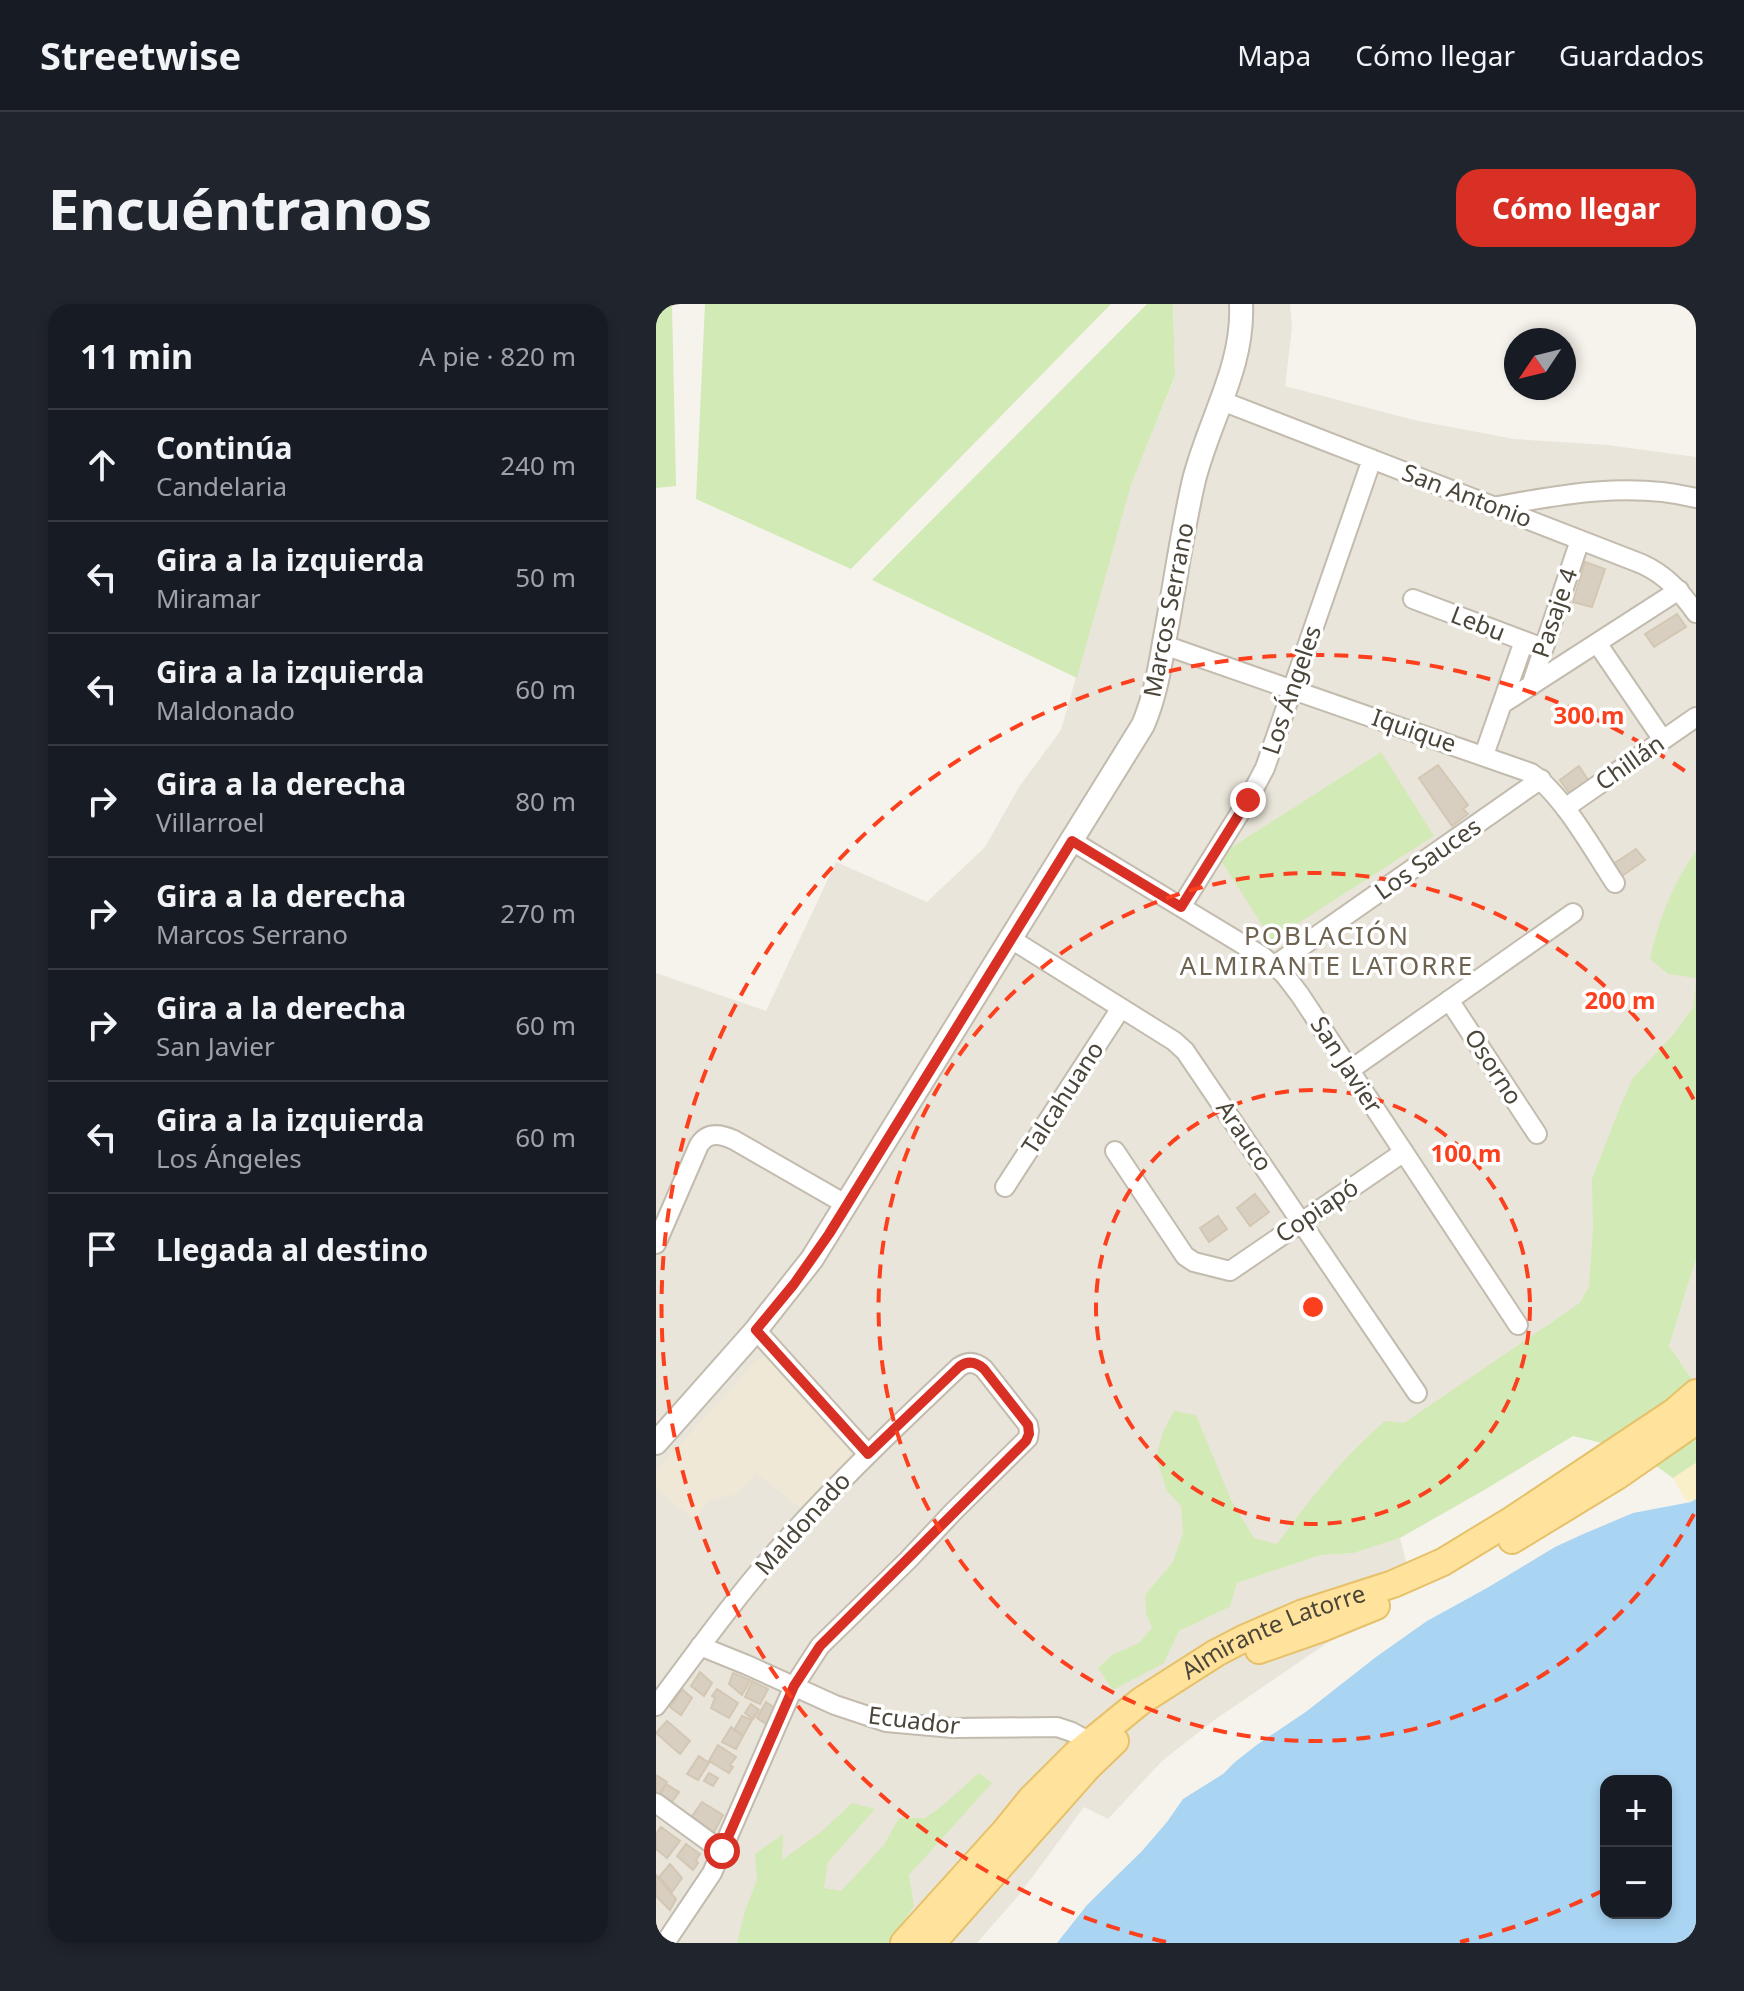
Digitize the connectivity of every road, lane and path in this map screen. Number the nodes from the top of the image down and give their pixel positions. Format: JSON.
{"nodes":[{"id":1,"x":1241,"y":304,"type":"edge"},
{"id":2,"x":1222,"y":401,"type":"junction"},
{"id":3,"x":1372,"y":459,"type":"junction"},
{"id":4,"x":1696,"y":498,"type":"edge"},
{"id":5,"x":1495,"y":507,"type":"junction"},
{"id":6,"x":1580,"y":540,"type":"junction"},
{"id":7,"x":1679,"y":590,"type":"junction"},
{"id":8,"x":1413,"y":599,"type":"dead end"},
{"id":9,"x":1696,"y":613,"type":"edge"},
{"id":10,"x":1524,"y":641,"type":"junction"},
{"id":11,"x":1597,"y":643,"type":"junction"},
{"id":12,"x":1164,"y":645,"type":"junction"},
{"id":13,"x":1543,"y":648,"type":"junction"},
{"id":14,"x":1531,"y":686,"type":"junction"},
{"id":15,"x":1293,"y":689,"type":"junction"},
{"id":16,"x":1502,"y":704,"type":"junction"},
{"id":17,"x":1696,"y":717,"type":"edge"},
{"id":18,"x":1663,"y":740,"type":"junction"},
{"id":19,"x":1484,"y":755,"type":"junction"},
{"id":20,"x":1541,"y":779,"type":"junction"},
{"id":21,"x":1565,"y":808,"type":"junction"},
{"id":22,"x":1072,"y":841,"type":"junction"},
{"id":23,"x":1615,"y":883,"type":"dead end"},
{"id":24,"x":1181,"y":907,"type":"junction"},
{"id":25,"x":1573,"y":913,"type":"dead end"},
{"id":26,"x":1011,"y":939,"type":"junction"},
{"id":27,"x":1275,"y":965,"type":"junction"},
{"id":28,"x":1449,"y":1000,"type":"junction"},
{"id":29,"x":1121,"y":1008,"type":"junction"},
{"id":30,"x":1350,"y":1070,"type":"junction"},
{"id":31,"x":1537,"y":1134,"type":"dead end"},
{"id":32,"x":1115,"y":1151,"type":"dead end"},
{"id":33,"x":1404,"y":1152,"type":"junction"},
{"id":34,"x":1005,"y":1187,"type":"dead end"},
{"id":35,"x":847,"y":1205,"type":"junction"},
{"id":36,"x":1302,"y":1222,"type":"junction"},
{"id":37,"x":656,"y":1244,"type":"edge"},
{"id":38,"x":1518,"y":1325,"type":"dead end"},
{"id":39,"x":756,"y":1330,"type":"junction"},
{"id":40,"x":1417,"y":1393,"type":"dead end"},
{"id":41,"x":1696,"y":1393,"type":"edge"},
{"id":42,"x":1696,"y":1421,"type":"edge"},
{"id":43,"x":656,"y":1443,"type":"edge"},
{"id":44,"x":868,"y":1454,"type":"junction"},
{"id":45,"x":700,"y":1646,"type":"junction"},
{"id":46,"x":794,"y":1686,"type":"junction"},
{"id":47,"x":656,"y":1706,"type":"edge"},
{"id":48,"x":1090,"y":1742,"type":"junction"},
{"id":49,"x":656,"y":1803,"type":"edge"},
{"id":50,"x":722,"y":1851,"type":"junction"},
{"id":51,"x":665,"y":1943,"type":"edge"},
{"id":52,"x":904,"y":1943,"type":"edge"},
{"id":53,"x":932,"y":1943,"type":"edge"}],
"edges":[{"from":1,"to":2,"type":"street","name":"Marcos Serrano"},
{"from":2,"to":3,"type":"street","name":"San Antonio"},
{"from":2,"to":12,"type":"street","name":"Marcos Serrano"},
{"from":3,"to":5,"type":"street","name":"San Antonio"},
{"from":3,"to":15,"type":"street","name":"Los Ángeles"},
{"from":4,"to":5,"type":"street"},
{"from":5,"to":6,"type":"street","name":"San Antonio"},
{"from":6,"to":7,"type":"street","name":"San Antonio"},
{"from":6,"to":13,"type":"street","name":"Pasaje 4"},
{"from":7,"to":9,"type":"street","name":"San Antonio"},
{"from":7,"to":11,"type":"street"},
{"from":8,"to":10,"type":"street","name":"Lebu"},
{"from":10,"to":13,"type":"street","name":"Lebu"},
{"from":10,"to":16,"type":"street"},
{"from":11,"to":14,"type":"street"},
{"from":11,"to":18,"type":"street"},
{"from":12,"to":15,"type":"street","name":"Iquique"},
{"from":12,"to":22,"type":"street","name":"Marcos Serrano"},
{"from":13,"to":14,"type":"street","name":"Pasaje 4"},
{"from":14,"to":16,"type":"street"},
{"from":15,"to":19,"type":"street","name":"Iquique"},
{"from":15,"to":24,"type":"street","name":"Los Ángeles"},
{"from":16,"to":19,"type":"street"},
{"from":17,"to":18,"type":"street","name":"Chillán"},
{"from":18,"to":21,"type":"street","name":"Chillán"},
{"from":19,"to":20,"type":"street","name":"Iquique"},
{"from":20,"to":21,"type":"street","name":"Iquique"},
{"from":20,"to":27,"type":"street","name":"Los Sauces"},
{"from":21,"to":23,"type":"street","name":"Iquique"},
{"from":22,"to":24,"type":"street","name":"San Javier"},
{"from":22,"to":26,"type":"street","name":"Marcos Serrano"},
{"from":24,"to":27,"type":"street","name":"San Javier"},
{"from":25,"to":28,"type":"street"},
{"from":26,"to":29,"type":"street","name":"Arauco"},
{"from":26,"to":35,"type":"street","name":"Marcos Serrano"},
{"from":27,"to":30,"type":"street","name":"San Javier"},
{"from":28,"to":30,"type":"street"},
{"from":28,"to":31,"type":"street","name":"Osorno"},
{"from":29,"to":34,"type":"street","name":"Talcahuano"},
{"from":29,"to":36,"type":"street","name":"Arauco"},
{"from":30,"to":33,"type":"street","name":"San Javier"},
{"from":32,"to":36,"type":"street","name":"Copiapó"},
{"from":33,"to":36,"type":"street","name":"Copiapó"},
{"from":33,"to":38,"type":"street","name":"San Javier"},
{"from":35,"to":37,"type":"street"},
{"from":35,"to":39,"type":"street","name":"Marcos Serrano"},
{"from":36,"to":40,"type":"street","name":"Arauco"},
{"from":39,"to":43,"type":"street","name":"Marcos Serrano"},
{"from":39,"to":44,"type":"street"},
{"from":41,"to":48,"type":"main road","name":"Almirante Latorre"},
{"from":42,"to":53,"type":"main road","name":"Almirante Latorre"},
{"from":44,"to":45,"type":"street","name":"Maldonado"},
{"from":44,"to":46,"type":"street","name":"Maldonado"},
{"from":45,"to":46,"type":"street","name":"Ecuador"},
{"from":45,"to":47,"type":"street","name":"Maldonado"},
{"from":46,"to":48,"type":"street","name":"Ecuador"},
{"from":46,"to":50,"type":"street"},
{"from":48,"to":52,"type":"main road","name":"Almirante Latorre"},
{"from":49,"to":50,"type":"street"},
{"from":50,"to":51,"type":"street"}]}
